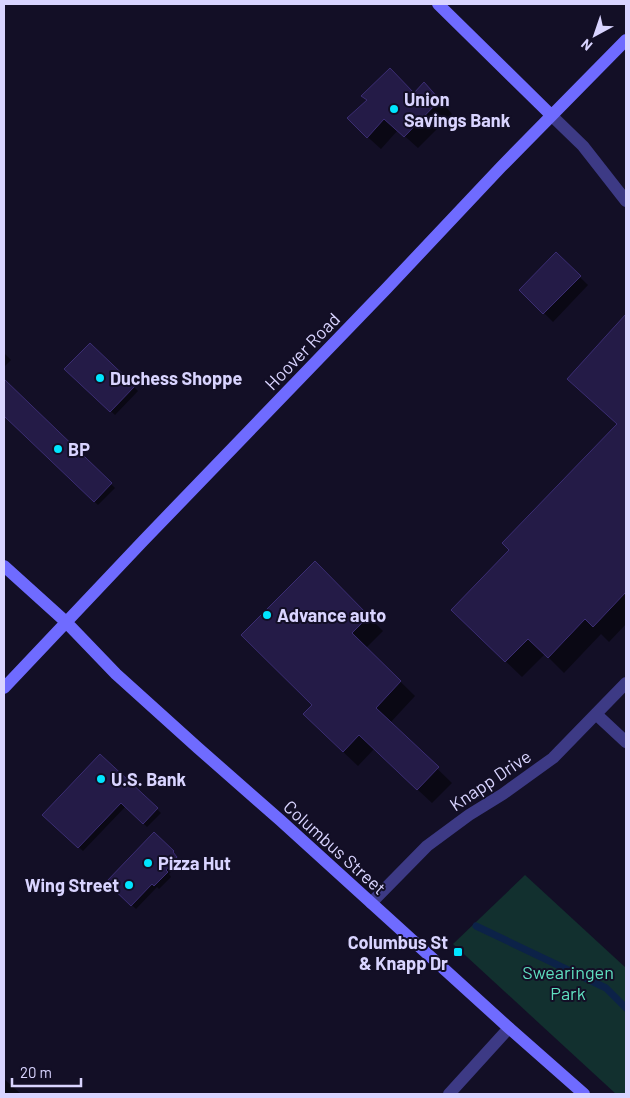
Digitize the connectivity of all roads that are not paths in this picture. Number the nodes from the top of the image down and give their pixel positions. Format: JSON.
{"nodes":[{"id":1,"x":438,"y":4,"type":"edge"},
{"id":2,"x":626,"y":40,"type":"edge"},
{"id":3,"x":551,"y":115,"type":"junction"},
{"id":4,"x":626,"y":201,"type":"edge"},
{"id":5,"x":4,"y":566,"type":"edge"},
{"id":6,"x":66,"y":622,"type":"junction"},
{"id":7,"x":626,"y":684,"type":"edge"},
{"id":8,"x":4,"y":688,"type":"edge"},
{"id":9,"x":597,"y":715,"type":"junction"},
{"id":10,"x":626,"y":742,"type":"edge"},
{"id":11,"x":371,"y":903,"type":"junction"},
{"id":12,"x":508,"y":1028,"type":"junction"},
{"id":13,"x":450,"y":1094,"type":"edge"},
{"id":14,"x":584,"y":1094,"type":"edge"}],
"edges":[{"from":1,"to":3,"type":"main road"},
{"from":2,"to":3,"type":"main road","name":"Hoover Road"},
{"from":3,"to":4,"type":"street"},
{"from":3,"to":6,"type":"main road","name":"Hoover Road"},
{"from":5,"to":6,"type":"main road","name":"Columbus Street"},
{"from":6,"to":8,"type":"main road","name":"Hoover Road"},
{"from":6,"to":11,"type":"main road","name":"Columbus Street"},
{"from":7,"to":9,"type":"street","name":"Knapp Drive"},
{"from":9,"to":10,"type":"street"},
{"from":9,"to":11,"type":"street","name":"Knapp Drive"},
{"from":11,"to":12,"type":"main road","name":"Columbus Street"},
{"from":12,"to":13,"type":"street"},
{"from":12,"to":14,"type":"main road","name":"Columbus Street"}]}
